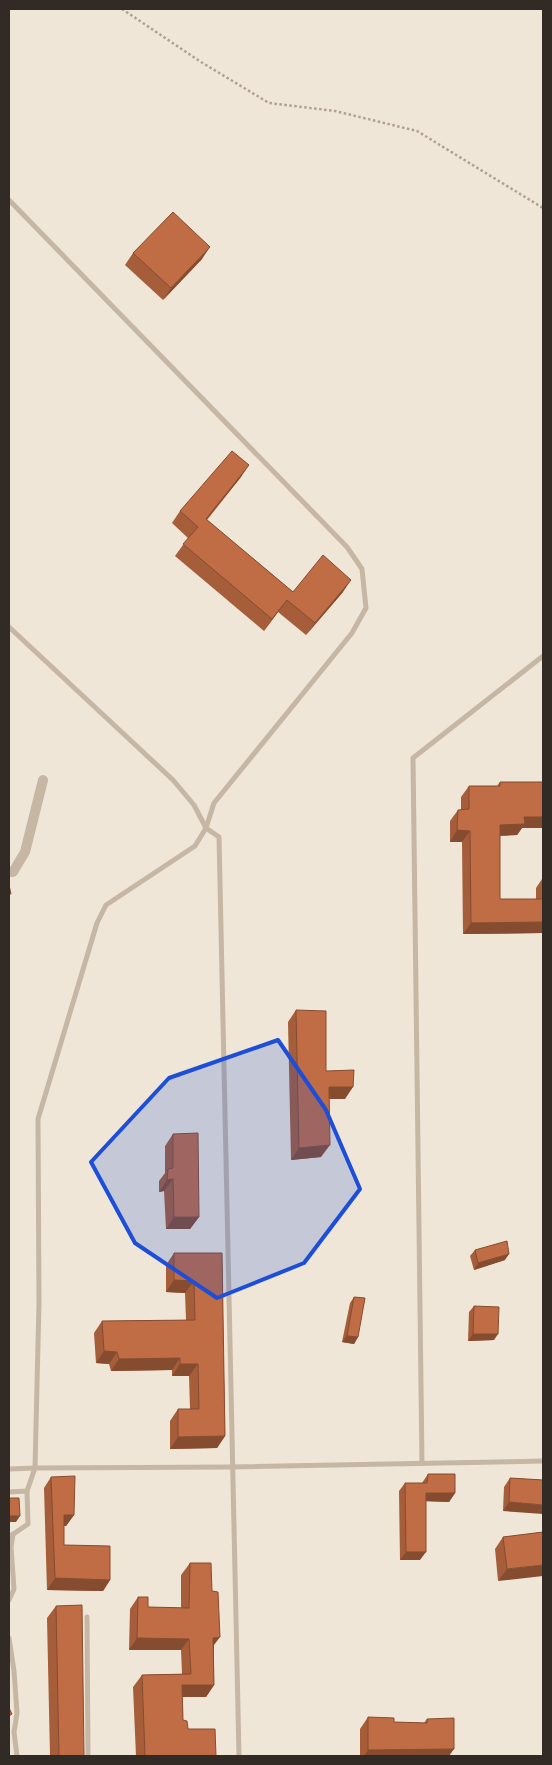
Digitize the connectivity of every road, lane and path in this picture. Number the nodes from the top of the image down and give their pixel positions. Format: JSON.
{"nodes":[{"id":1,"x":122,"y":9,"type":"edge"},
{"id":2,"x":9,"y":200,"type":"edge"},
{"id":3,"x":543,"y":208,"type":"edge"},
{"id":4,"x":9,"y":627,"type":"edge"},
{"id":5,"x":543,"y":656,"type":"edge"},
{"id":6,"x":43,"y":780,"type":"dead end"},
{"id":7,"x":206,"y":828,"type":"junction"},
{"id":8,"x":9,"y":872,"type":"edge"},
{"id":9,"x":543,"y":1461,"type":"edge"},
{"id":10,"x":422,"y":1463,"type":"junction"},
{"id":11,"x":232,"y":1467,"type":"junction"},
{"id":12,"x":35,"y":1468,"type":"junction"},
{"id":13,"x":9,"y":1469,"type":"edge"},
{"id":14,"x":26,"y":1491,"type":"junction"},
{"id":15,"x":9,"y":1492,"type":"edge"},
{"id":16,"x":11,"y":1536,"type":"edge"},
{"id":17,"x":9,"y":1600,"type":"edge"},
{"id":18,"x":88,"y":1617,"type":"dead end"},
{"id":19,"x":9,"y":1638,"type":"edge"},
{"id":20,"x":17,"y":1756,"type":"edge"},
{"id":21,"x":88,"y":1756,"type":"edge"},
{"id":22,"x":239,"y":1756,"type":"edge"}],
"edges":[{"from":1,"to":3,"type":"path"},
{"from":2,"to":7,"type":"lane"},
{"from":4,"to":7,"type":"lane"},
{"from":5,"to":10,"type":"lane"},
{"from":6,"to":8,"type":"street"},
{"from":7,"to":11,"type":"lane"},
{"from":7,"to":12,"type":"lane"},
{"from":9,"to":10,"type":"lane"},
{"from":10,"to":11,"type":"lane"},
{"from":11,"to":12,"type":"lane"},
{"from":11,"to":22,"type":"lane"},
{"from":12,"to":13,"type":"lane"},
{"from":12,"to":14,"type":"lane"},
{"from":14,"to":15,"type":"lane"},
{"from":14,"to":16,"type":"lane"},
{"from":16,"to":17,"type":"lane"},
{"from":18,"to":21,"type":"lane"},
{"from":19,"to":20,"type":"lane"}]}
